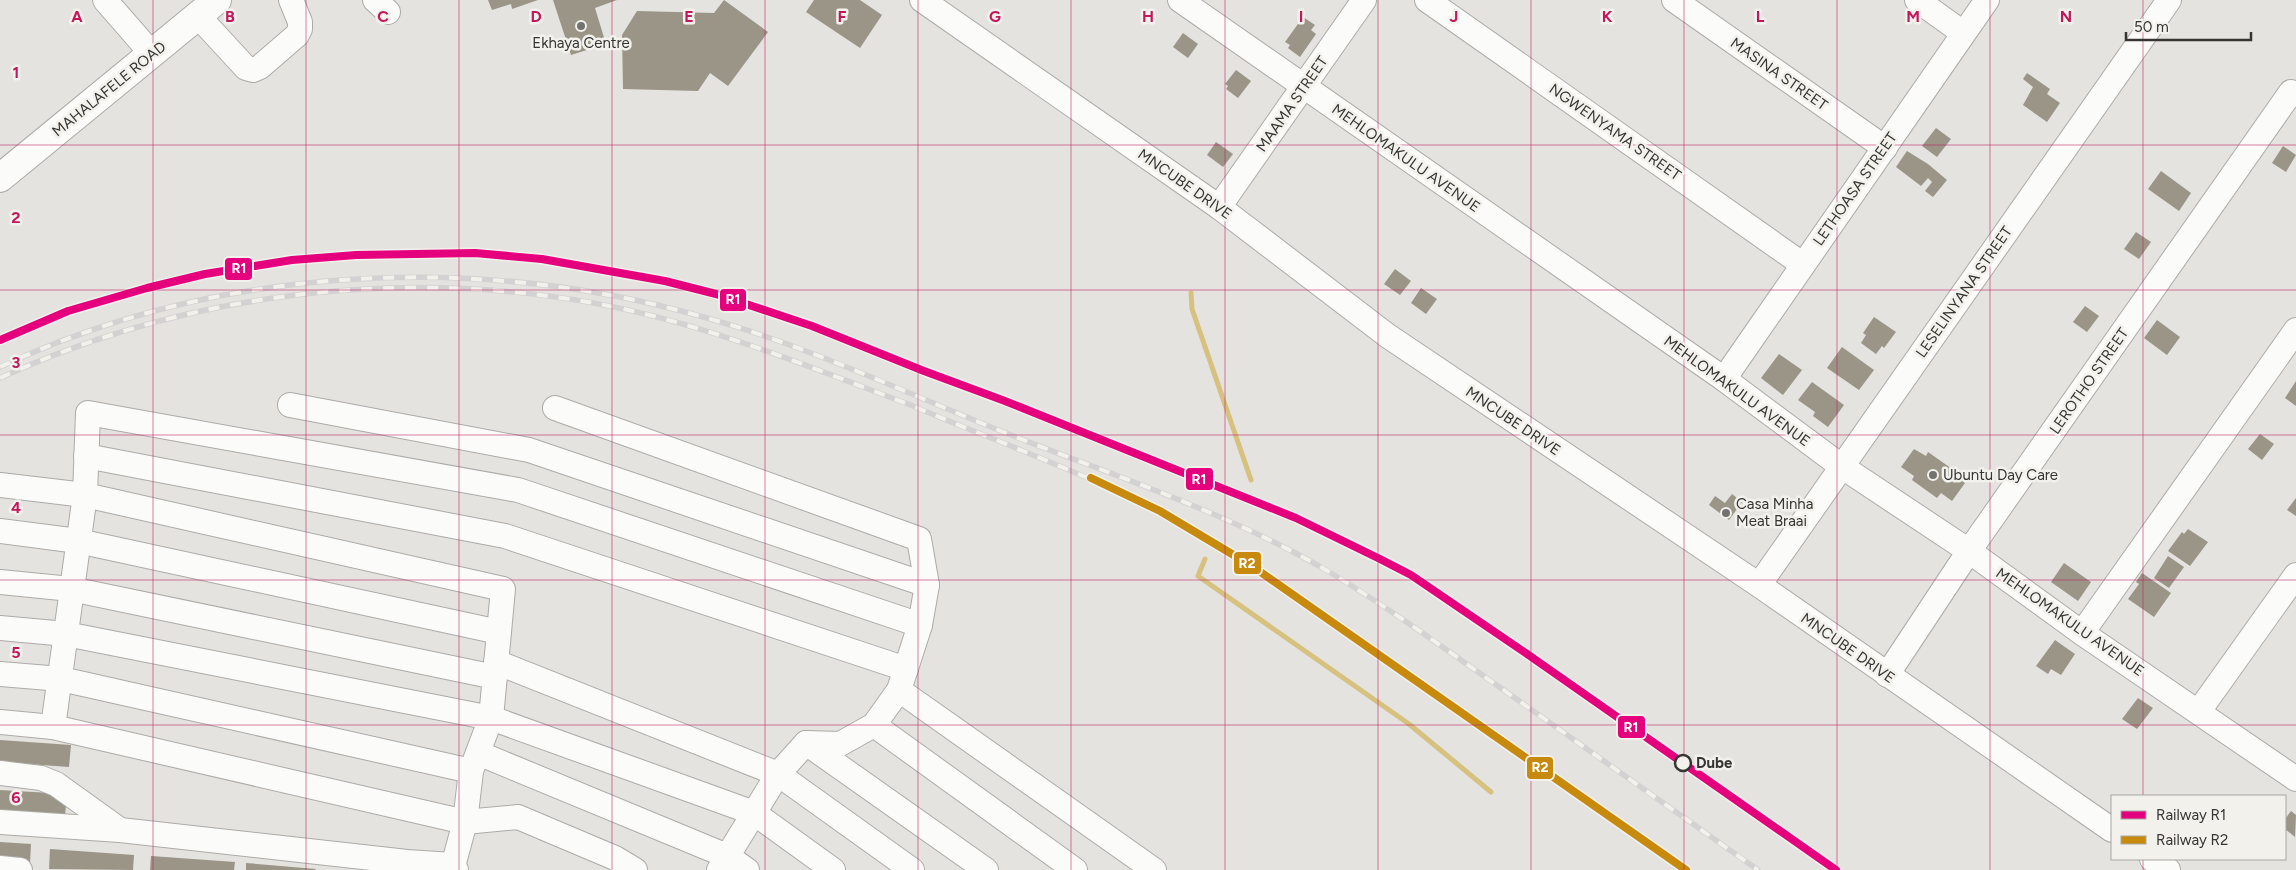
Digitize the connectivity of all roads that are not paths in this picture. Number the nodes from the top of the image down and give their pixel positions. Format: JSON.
{"nodes":[{"id":1,"x":105,"y":0,"type":"edge"},
{"id":2,"x":292,"y":0,"type":"edge"},
{"id":3,"x":922,"y":0,"type":"edge"},
{"id":4,"x":1180,"y":0,"type":"edge"},
{"id":5,"x":1364,"y":0,"type":"edge"},
{"id":6,"x":1427,"y":0,"type":"edge"},
{"id":7,"x":1674,"y":0,"type":"edge"},
{"id":8,"x":1917,"y":0,"type":"edge"},
{"id":9,"x":1987,"y":0,"type":"edge"},
{"id":10,"x":2169,"y":0,"type":"edge"},
{"id":11,"x":208,"y":8,"type":"edge"},
{"id":12,"x":1963,"y":33,"type":"junction"},
{"id":13,"x":152,"y":54,"type":"junction"},
{"id":14,"x":1304,"y":87,"type":"junction"},
{"id":15,"x":2294,"y":91,"type":"edge"},
{"id":16,"x":1885,"y":148,"type":"junction"},
{"id":17,"x":0,"y":178,"type":"edge"},
{"id":18,"x":1219,"y":207,"type":"junction"},
{"id":19,"x":1802,"y":264,"type":"junction"},
{"id":20,"x":2296,"y":330,"type":"edge"},
{"id":21,"x":1724,"y":379,"type":"junction"},
{"id":22,"x":290,"y":405,"type":"dead end"},
{"id":23,"x":555,"y":408,"type":"dead end"},
{"id":24,"x":86,"y":456,"type":"junction"},
{"id":25,"x":1841,"y":466,"type":"junction"},
{"id":26,"x":0,"y":485,"type":"edge"},
{"id":27,"x":85,"y":495,"type":"junction"},
{"id":28,"x":0,"y":531,"type":"edge"},
{"id":29,"x":78,"y":541,"type":"junction"},
{"id":30,"x":1969,"y":551,"type":"junction"},
{"id":31,"x":2296,"y":574,"type":"edge"},
{"id":32,"x":0,"y":582,"type":"edge"},
{"id":33,"x":927,"y":585,"type":"junction"},
{"id":34,"x":1760,"y":585,"type":"junction"},
{"id":35,"x":71,"y":589,"type":"junction"},
{"id":36,"x":920,"y":625,"type":"junction"},
{"id":37,"x":0,"y":628,"type":"edge"},
{"id":38,"x":499,"y":632,"type":"junction"},
{"id":39,"x":2082,"y":633,"type":"junction"},
{"id":40,"x":66,"y":634,"type":"junction"},
{"id":41,"x":496,"y":669,"type":"junction"},
{"id":42,"x":0,"y":674,"type":"edge"},
{"id":43,"x":1887,"y":675,"type":"junction"},
{"id":44,"x":60,"y":679,"type":"junction"},
{"id":45,"x":902,"y":680,"type":"junction"},
{"id":46,"x":2199,"y":711,"type":"junction"},
{"id":47,"x":491,"y":718,"type":"junction"},
{"id":48,"x":0,"y":722,"type":"edge"},
{"id":49,"x":874,"y":725,"type":"junction"},
{"id":50,"x":53,"y":727,"type":"junction"},
{"id":51,"x":806,"y":743,"type":"junction"},
{"id":52,"x":474,"y":762,"type":"junction"},
{"id":53,"x":0,"y":773,"type":"edge"},
{"id":54,"x":778,"y":774,"type":"junction"},
{"id":55,"x":2296,"y":779,"type":"edge"},
{"id":56,"x":754,"y":813,"type":"junction"},
{"id":57,"x":0,"y":822,"type":"edge"},
{"id":58,"x":465,"y":822,"type":"junction"},
{"id":59,"x":2111,"y":829,"type":"edge"},
{"id":60,"x":120,"y":830,"type":"junction"},
{"id":61,"x":2153,"y":860,"type":"edge"},
{"id":62,"x":723,"y":863,"type":"edge"},
{"id":63,"x":407,"y":866,"type":"edge"},
{"id":64,"x":0,"y":868,"type":"edge"},
{"id":65,"x":454,"y":868,"type":"edge"},
{"id":66,"x":20,"y":870,"type":"edge"},
{"id":67,"x":635,"y":870,"type":"edge"},
{"id":68,"x":747,"y":870,"type":"edge"},
{"id":69,"x":833,"y":870,"type":"edge"},
{"id":70,"x":912,"y":870,"type":"edge"},
{"id":71,"x":986,"y":870,"type":"edge"},
{"id":72,"x":1075,"y":870,"type":"edge"},
{"id":73,"x":1154,"y":870,"type":"edge"},
{"id":74,"x":2168,"y":870,"type":"edge"}],
"edges":[{"from":1,"to":13,"type":"street"},
{"from":2,"to":11,"type":"street"},
{"from":3,"to":18,"type":"street","name":"MNCUBE DRIVE"},
{"from":4,"to":14,"type":"street","name":"MEHLOMAKULU AVENUE"},
{"from":5,"to":14,"type":"street","name":"MAAMA STREET"},
{"from":6,"to":19,"type":"street","name":"NGWENYAMA STREET"},
{"from":7,"to":16,"type":"street","name":"MASINA STREET"},
{"from":8,"to":12,"type":"street"},
{"from":9,"to":12,"type":"street","name":"LETHOASA STREET"},
{"from":10,"to":25,"type":"street","name":"LESELINYANA STREET"},
{"from":11,"to":13,"type":"main road","name":"MAHALAFELE ROAD"},
{"from":12,"to":16,"type":"street","name":"LETHOASA STREET"},
{"from":13,"to":17,"type":"main road","name":"MAHALAFELE ROAD"},
{"from":14,"to":18,"type":"street","name":"MAAMA STREET"},
{"from":14,"to":21,"type":"street","name":"MEHLOMAKULU AVENUE"},
{"from":15,"to":30,"type":"street","name":"LEROTHO STREET"},
{"from":16,"to":19,"type":"street","name":"LETHOASA STREET"},
{"from":18,"to":34,"type":"street","name":"MNCUBE DRIVE"},
{"from":19,"to":21,"type":"street","name":"LETHOASA STREET"},
{"from":20,"to":39,"type":"street"},
{"from":21,"to":25,"type":"street","name":"MEHLOMAKULU AVENUE"},
{"from":22,"to":33,"type":"street"},
{"from":23,"to":33,"type":"street"},
{"from":24,"to":27,"type":"street"},
{"from":24,"to":36,"type":"street"},
{"from":24,"to":45,"type":"street"},
{"from":25,"to":30,"type":"street","name":"MEHLOMAKULU AVENUE"},
{"from":25,"to":34,"type":"street","name":"LESELINYANA STREET"},
{"from":26,"to":27,"type":"street"},
{"from":27,"to":29,"type":"street"},
{"from":27,"to":38,"type":"street"},
{"from":28,"to":29,"type":"street"},
{"from":29,"to":35,"type":"street"},
{"from":29,"to":38,"type":"street"},
{"from":30,"to":39,"type":"street","name":"MEHLOMAKULU AVENUE"},
{"from":30,"to":43,"type":"street","name":"LEROTHO STREET"},
{"from":31,"to":46,"type":"street"},
{"from":32,"to":35,"type":"street"},
{"from":33,"to":36,"type":"street"},
{"from":34,"to":43,"type":"street","name":"MNCUBE DRIVE"},
{"from":35,"to":40,"type":"street"},
{"from":35,"to":41,"type":"street"},
{"from":36,"to":45,"type":"street"},
{"from":37,"to":40,"type":"street"},
{"from":38,"to":41,"type":"street"},
{"from":39,"to":46,"type":"street","name":"MEHLOMAKULU AVENUE"},
{"from":40,"to":44,"type":"street"},
{"from":40,"to":47,"type":"street"},
{"from":41,"to":47,"type":"street"},
{"from":41,"to":54,"type":"street"},
{"from":42,"to":44,"type":"street"},
{"from":43,"to":59,"type":"street","name":"MNCUBE DRIVE"},
{"from":44,"to":50,"type":"street"},
{"from":44,"to":52,"type":"street"},
{"from":45,"to":49,"type":"street"},
{"from":45,"to":73,"type":"street"},
{"from":46,"to":55,"type":"street","name":"MEHLOMAKULU AVENUE"},
{"from":47,"to":52,"type":"street"},
{"from":47,"to":56,"type":"street"},
{"from":48,"to":50,"type":"street"},
{"from":49,"to":51,"type":"street"},
{"from":49,"to":72,"type":"street"},
{"from":50,"to":58,"type":"street"},
{"from":51,"to":54,"type":"street"},
{"from":51,"to":71,"type":"street"},
{"from":52,"to":58,"type":"street"},
{"from":52,"to":62,"type":"street"},
{"from":53,"to":60,"type":"street"},
{"from":54,"to":56,"type":"street"},
{"from":54,"to":70,"type":"street"},
{"from":56,"to":62,"type":"street"},
{"from":56,"to":69,"type":"street"},
{"from":57,"to":60,"type":"street"},
{"from":58,"to":65,"type":"street"},
{"from":58,"to":67,"type":"street"},
{"from":60,"to":63,"type":"street"},
{"from":61,"to":74,"type":"street"},
{"from":62,"to":68,"type":"street"},
{"from":63,"to":65,"type":"street"},
{"from":64,"to":66,"type":"street"}]}
